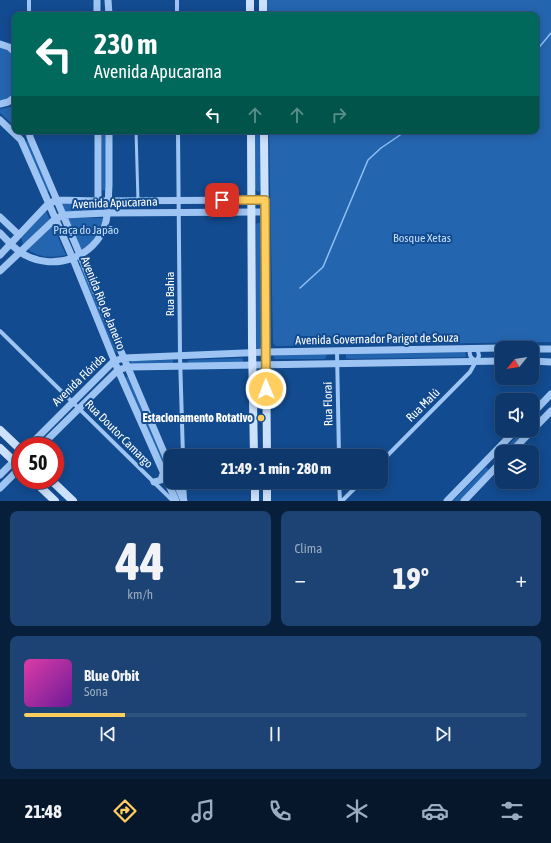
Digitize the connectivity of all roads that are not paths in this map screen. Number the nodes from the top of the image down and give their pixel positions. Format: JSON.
{"nodes":[{"id":1,"x":28,"y":0,"type":"edge"},
{"id":2,"x":97,"y":0,"type":"edge"},
{"id":3,"x":108,"y":0,"type":"edge"},
{"id":4,"x":177,"y":0,"type":"edge"},
{"id":5,"x":250,"y":0,"type":"edge"},
{"id":6,"x":263,"y":0,"type":"edge"},
{"id":7,"x":29,"y":12,"type":"edge"},
{"id":8,"x":97,"y":12,"type":"edge"},
{"id":9,"x":108,"y":12,"type":"edge"},
{"id":10,"x":177,"y":12,"type":"edge"},
{"id":11,"x":250,"y":12,"type":"edge"},
{"id":12,"x":263,"y":12,"type":"edge"},
{"id":13,"x":0,"y":44,"type":"edge"},
{"id":14,"x":12,"y":46,"type":"edge"},
{"id":15,"x":12,"y":50,"type":"edge"},
{"id":16,"x":12,"y":100,"type":"edge"},
{"id":17,"x":0,"y":104,"type":"edge"},
{"id":18,"x":0,"y":120,"type":"edge"},
{"id":19,"x":12,"y":131,"type":"edge"},
{"id":20,"x":15,"y":134,"type":"edge"},
{"id":21,"x":29,"y":134,"type":"edge"},
{"id":22,"x":98,"y":134,"type":"edge"},
{"id":23,"x":109,"y":134,"type":"edge"},
{"id":24,"x":136,"y":134,"type":"edge"},
{"id":25,"x":178,"y":134,"type":"edge"},
{"id":26,"x":251,"y":134,"type":"edge"},
{"id":27,"x":264,"y":134,"type":"edge"},
{"id":28,"x":21,"y":140,"type":"junction"},
{"id":29,"x":252,"y":199,"type":"junction"},
{"id":30,"x":57,"y":200,"type":"junction"},
{"id":31,"x":179,"y":200,"type":"junction"},
{"id":32,"x":265,"y":200,"type":"junction"},
{"id":33,"x":98,"y":201,"type":"junction"},
{"id":34,"x":108,"y":201,"type":"junction"},
{"id":35,"x":138,"y":201,"type":"junction"},
{"id":36,"x":48,"y":204,"type":"junction"},
{"id":37,"x":252,"y":211,"type":"junction"},
{"id":38,"x":179,"y":212,"type":"junction"},
{"id":39,"x":264,"y":212,"type":"junction"},
{"id":40,"x":107,"y":213,"type":"junction"},
{"id":41,"x":64,"y":215,"type":"junction"},
{"id":42,"x":0,"y":216,"type":"edge"},
{"id":43,"x":55,"y":219,"type":"junction"},
{"id":44,"x":0,"y":233,"type":"edge"},
{"id":45,"x":19,"y":235,"type":"junction"},
{"id":46,"x":11,"y":244,"type":"junction"},
{"id":47,"x":19,"y":252,"type":"junction"},
{"id":48,"x":0,"y":255,"type":"edge"},
{"id":49,"x":80,"y":255,"type":"junction"},
{"id":50,"x":73,"y":259,"type":"junction"},
{"id":51,"x":0,"y":271,"type":"edge"},
{"id":52,"x":0,"y":331,"type":"edge"},
{"id":53,"x":475,"y":348,"type":"junction"},
{"id":54,"x":495,"y":348,"type":"edge"},
{"id":55,"x":539,"y":349,"type":"edge"},
{"id":56,"x":551,"y":349,"type":"edge"},
{"id":57,"x":337,"y":351,"type":"junction"},
{"id":58,"x":266,"y":352,"type":"junction"},
{"id":59,"x":252,"y":353,"type":"junction"},
{"id":60,"x":180,"y":356,"type":"junction"},
{"id":61,"x":124,"y":358,"type":"junction"},
{"id":62,"x":476,"y":360,"type":"junction"},
{"id":63,"x":114,"y":361,"type":"junction"},
{"id":64,"x":495,"y":361,"type":"edge"},
{"id":65,"x":539,"y":361,"type":"edge"},
{"id":66,"x":551,"y":362,"type":"edge"},
{"id":67,"x":337,"y":363,"type":"junction"},
{"id":68,"x":266,"y":364,"type":"junction"},
{"id":69,"x":180,"y":365,"type":"junction"},
{"id":70,"x":253,"y":365,"type":"junction"},
{"id":71,"x":128,"y":367,"type":"junction"},
{"id":72,"x":118,"y":370,"type":"junction"},
{"id":73,"x":551,"y":394,"type":"edge"},
{"id":74,"x":72,"y":402,"type":"junction"},
{"id":75,"x":539,"y":407,"type":"edge"},
{"id":76,"x":78,"y":408,"type":"junction"},
{"id":77,"x":551,"y":411,"type":"edge"},
{"id":78,"x":0,"y":430,"type":"edge"},
{"id":79,"x":7,"y":437,"type":"junction"},
{"id":80,"x":38,"y":437,"type":"edge"},
{"id":81,"x":50,"y":437,"type":"edge"},
{"id":82,"x":509,"y":437,"type":"edge"},
{"id":83,"x":12,"y":442,"type":"edge"},
{"id":84,"x":518,"y":445,"type":"edge"},
{"id":85,"x":0,"y":447,"type":"edge"},
{"id":86,"x":183,"y":449,"type":"edge"},
{"id":87,"x":254,"y":449,"type":"edge"},
{"id":88,"x":267,"y":449,"type":"edge"},
{"id":89,"x":339,"y":449,"type":"edge"},
{"id":90,"x":164,"y":452,"type":"edge"},
{"id":91,"x":388,"y":455,"type":"edge"},
{"id":92,"x":12,"y":459,"type":"edge"},
{"id":93,"x":486,"y":461,"type":"junction"},
{"id":94,"x":12,"y":463,"type":"edge"},
{"id":95,"x":495,"y":469,"type":"joint"},
{"id":96,"x":163,"y":474,"type":"junction"},
{"id":97,"x":0,"y":475,"type":"edge"},
{"id":98,"x":12,"y":477,"type":"edge"},
{"id":99,"x":154,"y":482,"type":"junction"},
{"id":100,"x":0,"y":488,"type":"edge"},
{"id":101,"x":42,"y":489,"type":"edge"},
{"id":102,"x":60,"y":489,"type":"edge"},
{"id":103,"x":179,"y":489,"type":"edge"},
{"id":104,"x":184,"y":489,"type":"edge"},
{"id":105,"x":255,"y":489,"type":"edge"},
{"id":106,"x":257,"y":489,"type":"edge"},
{"id":107,"x":266,"y":489,"type":"edge"},
{"id":108,"x":267,"y":489,"type":"edge"},
{"id":109,"x":340,"y":489,"type":"edge"},
{"id":110,"x":354,"y":489,"type":"edge"},
{"id":111,"x":55,"y":501,"type":"edge"},
{"id":112,"x":73,"y":501,"type":"edge"},
{"id":113,"x":173,"y":501,"type":"edge"},
{"id":114,"x":176,"y":501,"type":"edge"},
{"id":115,"x":185,"y":501,"type":"edge"},
{"id":116,"x":255,"y":501,"type":"edge"},
{"id":117,"x":267,"y":501,"type":"edge"},
{"id":118,"x":341,"y":501,"type":"edge"},
{"id":119,"x":447,"y":501,"type":"edge"},
{"id":120,"x":464,"y":501,"type":"edge"}],
"edges":[{"from":1,"to":7,"type":"street"},
{"from":2,"to":8,"type":"street"},
{"from":3,"to":9,"type":"street"},
{"from":4,"to":10,"type":"street"},
{"from":5,"to":11,"type":"main road"},
{"from":6,"to":12,"type":"main road"},
{"from":13,"to":14,"type":"street"},
{"from":13,"to":15,"type":"street"},
{"from":16,"to":17,"type":"street"},
{"from":18,"to":19,"type":"street","name":"Avenida Rio de Janeiro"},
{"from":20,"to":28,"type":"street","name":"Avenida Rio de Janeiro"},
{"from":21,"to":28,"type":"street"},
{"from":21,"to":30,"type":"street","name":"Avenida Rio de Janeiro"},
{"from":22,"to":33,"type":"street"},
{"from":23,"to":34,"type":"street"},
{"from":24,"to":35,"type":"lane"},
{"from":25,"to":31,"type":"street","name":"Rua Bahia"},
{"from":26,"to":29,"type":"main road"},
{"from":27,"to":32,"type":"main road"},
{"from":28,"to":36,"type":"street","name":"Avenida Rio de Janeiro"},
{"from":29,"to":31,"type":"street","name":"Avenida Apucarana"},
{"from":29,"to":32,"type":"street","name":"Avenida Apucarana"},
{"from":29,"to":37,"type":"main road"},
{"from":30,"to":33,"type":"street","name":"Avenida Apucarana"},
{"from":30,"to":36,"type":"street"},
{"from":30,"to":41,"type":"street","name":"Avenida Rio de Janeiro"},
{"from":31,"to":35,"type":"street","name":"Avenida Apucarana"},
{"from":31,"to":38,"type":"street","name":"Rua Bahia"},
{"from":32,"to":39,"type":"main road"},
{"from":33,"to":34,"type":"street","name":"Avenida Apucarana"},
{"from":33,"to":40,"type":"street"},
{"from":34,"to":35,"type":"street","name":"Avenida Apucarana"},
{"from":34,"to":40,"type":"street"},
{"from":36,"to":43,"type":"street","name":"Avenida Rio de Janeiro"},
{"from":36,"to":45,"type":"street"},
{"from":37,"to":38,"type":"street","name":"Avenida Apucarana"},
{"from":37,"to":39,"type":"street","name":"Avenida Apucarana"},
{"from":37,"to":59,"type":"main road"},
{"from":38,"to":40,"type":"street","name":"Avenida Apucarana"},
{"from":38,"to":60,"type":"street","name":"Rua Bahia"},
{"from":39,"to":58,"type":"main road"},
{"from":40,"to":41,"type":"street","name":"Avenida Apucarana"},
{"from":40,"to":49,"type":"street"},
{"from":41,"to":43,"type":"street","name":"Avenida Apucarana"},
{"from":41,"to":49,"type":"street","name":"Avenida Rio de Janeiro"},
{"from":42,"to":45,"type":"street"},
{"from":43,"to":47,"type":"street","name":"Avenida Apucarana"},
{"from":43,"to":50,"type":"street","name":"Avenida Rio de Janeiro"},
{"from":44,"to":46,"type":"street"},
{"from":45,"to":46,"type":"street"},
{"from":45,"to":47,"type":"street"},
{"from":46,"to":47,"type":"street"},
{"from":46,"to":48,"type":"street"},
{"from":47,"to":50,"type":"street"},
{"from":47,"to":51,"type":"street","name":"Avenida Apucarana"},
{"from":49,"to":50,"type":"street"},
{"from":49,"to":61,"type":"street","name":"Avenida Rio de Janeiro"},
{"from":50,"to":63,"type":"street","name":"Avenida Rio de Janeiro"},
{"from":52,"to":74,"type":"street","name":"Rua Doutor Camargo"},
{"from":53,"to":54,"type":"street","name":"Avenida Governador Parigot de Souza"},
{"from":53,"to":57,"type":"street","name":"Avenida Governador Parigot de Souza"},
{"from":53,"to":62,"type":"street"},
{"from":53,"to":62,"type":"street"},
{"from":55,"to":56,"type":"street"},
{"from":57,"to":58,"type":"street","name":"Avenida Governador Parigot de Souza"},
{"from":57,"to":67,"type":"street","name":"Rua Floraí"},
{"from":58,"to":59,"type":"street","name":"Avenida Governador Parigot de Souza"},
{"from":58,"to":68,"type":"main road"},
{"from":59,"to":60,"type":"street","name":"Avenida Flórida"},
{"from":59,"to":70,"type":"main road"},
{"from":60,"to":61,"type":"street","name":"Avenida Flórida"},
{"from":60,"to":69,"type":"street","name":"Rua Bahia"},
{"from":61,"to":63,"type":"street","name":"Avenida Flórida"},
{"from":61,"to":71,"type":"street","name":"Avenida Rio de Janeiro"},
{"from":62,"to":64,"type":"street","name":"Avenida Governador Parigot de Souza"},
{"from":62,"to":67,"type":"street","name":"Avenida Governador Parigot de Souza"},
{"from":62,"to":91,"type":"street","name":"Rua Malú"},
{"from":63,"to":72,"type":"street","name":"Avenida Rio de Janeiro"},
{"from":63,"to":74,"type":"street","name":"Avenida Flórida"},
{"from":65,"to":66,"type":"street"},
{"from":67,"to":68,"type":"street","name":"Avenida Governador Parigot de Souza"},
{"from":67,"to":89,"type":"street","name":"Rua Floraí"},
{"from":68,"to":70,"type":"street","name":"Avenida Governador Parigot de Souza"},
{"from":68,"to":88,"type":"main road"},
{"from":69,"to":70,"type":"street","name":"Avenida Flórida"},
{"from":69,"to":71,"type":"street","name":"Avenida Flórida"},
{"from":69,"to":86,"type":"street","name":"Rua Bahia"},
{"from":70,"to":87,"type":"main road"},
{"from":71,"to":72,"type":"street","name":"Avenida Flórida"},
{"from":71,"to":90,"type":"street","name":"Avenida Rio de Janeiro"},
{"from":72,"to":76,"type":"street","name":"Avenida Flórida"},
{"from":72,"to":96,"type":"street","name":"Avenida Rio de Janeiro"},
{"from":73,"to":75,"type":"street"},
{"from":74,"to":76,"type":"street","name":"Rua Doutor Camargo"},
{"from":74,"to":80,"type":"street","name":"Avenida Flórida"},
{"from":76,"to":81,"type":"street","name":"Avenida Flórida"},
{"from":76,"to":99,"type":"street","name":"Rua Doutor Camargo"},
{"from":77,"to":84,"type":"street"},
{"from":78,"to":79,"type":"main road"},
{"from":79,"to":83,"type":"main road"},
{"from":79,"to":85,"type":"main road"},
{"from":82,"to":93,"type":"street"},
{"from":85,"to":92,"type":"main road"},
{"from":93,"to":95,"type":"street"},
{"from":93,"to":119,"type":"street"},
{"from":94,"to":97,"type":"street"},
{"from":95,"to":120,"type":"street"},
{"from":96,"to":99,"type":"street"},
{"from":96,"to":114,"type":"street","name":"Avenida Rio de Janeiro"},
{"from":98,"to":100,"type":"street"},
{"from":99,"to":113,"type":"street","name":"Rua Doutor Camargo"},
{"from":101,"to":111,"type":"main road"},
{"from":102,"to":112,"type":"main road"},
{"from":103,"to":115,"type":"street"},
{"from":104,"to":115,"type":"street"},
{"from":105,"to":116,"type":"main road"},
{"from":106,"to":107,"type":"main road"},
{"from":108,"to":117,"type":"main road"},
{"from":109,"to":118,"type":"street"},
{"from":110,"to":118,"type":"street"}]}
